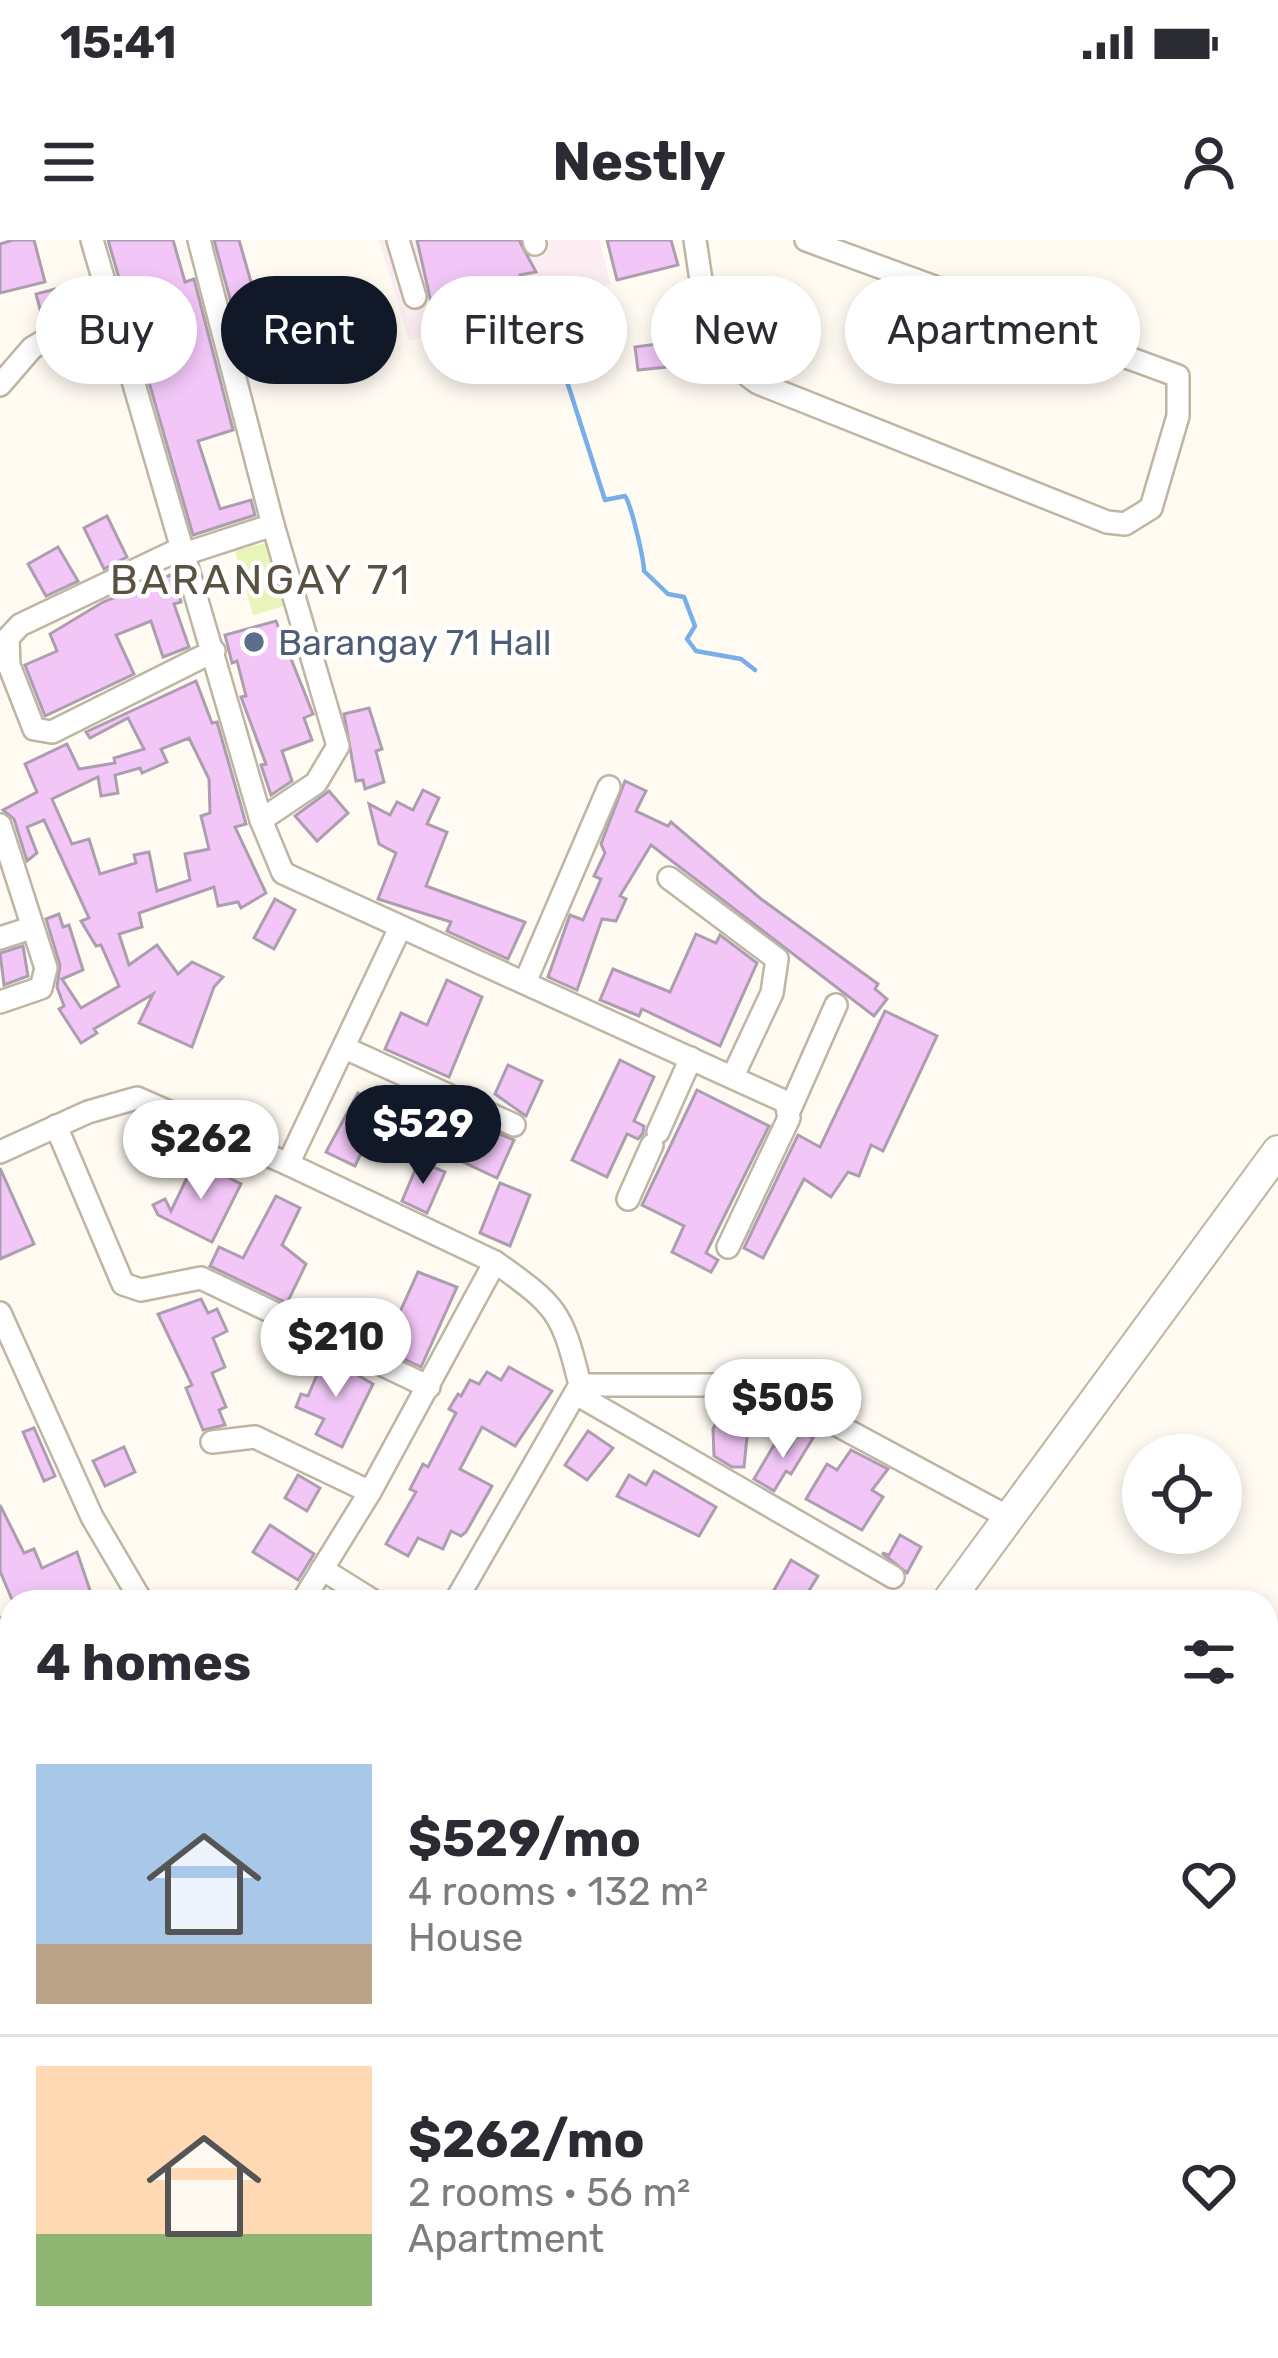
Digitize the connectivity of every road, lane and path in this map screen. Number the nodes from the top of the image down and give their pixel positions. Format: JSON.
{"nodes":[{"id":1,"x":92,"y":240,"type":"edge"},
{"id":2,"x":199,"y":240,"type":"edge"},
{"id":3,"x":398,"y":240,"type":"edge"},
{"id":4,"x":695,"y":240,"type":"edge"},
{"id":5,"x":806,"y":240,"type":"edge"},
{"id":6,"x":415,"y":297,"type":"dead end"},
{"id":7,"x":36,"y":346,"type":"edge"},
{"id":8,"x":0,"y":385,"type":"edge"},
{"id":9,"x":273,"y":525,"type":"junction"},
{"id":10,"x":183,"y":551,"type":"junction"},
{"id":11,"x":7,"y":629,"type":"edge"},
{"id":12,"x":214,"y":651,"type":"junction"},
{"id":13,"x":609,"y":787,"type":"dead end"},
{"id":14,"x":261,"y":820,"type":"junction"},
{"id":15,"x":0,"y":825,"type":"edge"},
{"id":16,"x":7,"y":875,"type":"edge"},
{"id":17,"x":669,"y":878,"type":"dead end"},
{"id":18,"x":31,"y":928,"type":"junction"},
{"id":19,"x":400,"y":928,"type":"junction"},
{"id":20,"x":0,"y":938,"type":"edge"},
{"id":21,"x":526,"y":980,"type":"junction"},
{"id":22,"x":0,"y":1002,"type":"edge"},
{"id":23,"x":836,"y":1005,"type":"dead end"},
{"id":24,"x":345,"y":1048,"type":"junction"},
{"id":25,"x":692,"y":1058,"type":"junction"},
{"id":26,"x":733,"y":1076,"type":"junction"},
{"id":27,"x":790,"y":1109,"type":"junction"},
{"id":28,"x":514,"y":1125,"type":"dead end"},
{"id":29,"x":56,"y":1126,"type":"junction"},
{"id":30,"x":1278,"y":1151,"type":"edge"},
{"id":31,"x":0,"y":1152,"type":"edge"},
{"id":32,"x":289,"y":1164,"type":"junction"},
{"id":33,"x":628,"y":1198,"type":"dead end"},
{"id":34,"x":728,"y":1247,"type":"dead end"},
{"id":35,"x":495,"y":1262,"type":"junction"},
{"id":36,"x":0,"y":1313,"type":"edge"},
{"id":37,"x":429,"y":1387,"type":"junction"},
{"id":38,"x":579,"y":1390,"type":"junction"},
{"id":39,"x":212,"y":1442,"type":"dead end"},
{"id":40,"x":370,"y":1492,"type":"junction"},
{"id":41,"x":1006,"y":1516,"type":"junction"},
{"id":42,"x":322,"y":1569,"type":"junction"},
{"id":43,"x":892,"y":1576,"type":"dead end"},
{"id":44,"x":135,"y":1590,"type":"edge"},
{"id":45,"x":309,"y":1590,"type":"edge"},
{"id":46,"x":356,"y":1590,"type":"edge"},
{"id":47,"x":462,"y":1590,"type":"edge"},
{"id":48,"x":955,"y":1590,"type":"edge"}],
"edges":[{"from":1,"to":10,"type":"street"},
{"from":2,"to":9,"type":"street"},
{"from":3,"to":6,"type":"street"},
{"from":4,"to":5,"type":"street"},
{"from":7,"to":8,"type":"street"},
{"from":9,"to":10,"type":"street"},
{"from":9,"to":14,"type":"street"},
{"from":10,"to":11,"type":"street"},
{"from":10,"to":12,"type":"street"},
{"from":11,"to":12,"type":"street"},
{"from":12,"to":14,"type":"street"},
{"from":13,"to":21,"type":"street"},
{"from":14,"to":19,"type":"street"},
{"from":15,"to":16,"type":"street"},
{"from":16,"to":18,"type":"street"},
{"from":17,"to":26,"type":"street"},
{"from":18,"to":20,"type":"street"},
{"from":18,"to":22,"type":"street"},
{"from":19,"to":21,"type":"street"},
{"from":19,"to":24,"type":"street"},
{"from":21,"to":25,"type":"street"},
{"from":23,"to":27,"type":"street"},
{"from":24,"to":28,"type":"street"},
{"from":24,"to":32,"type":"street"},
{"from":25,"to":26,"type":"street"},
{"from":25,"to":33,"type":"street"},
{"from":26,"to":27,"type":"street"},
{"from":27,"to":34,"type":"street"},
{"from":29,"to":31,"type":"street"},
{"from":29,"to":32,"type":"street"},
{"from":29,"to":37,"type":"street"},
{"from":30,"to":41,"type":"highway"},
{"from":32,"to":35,"type":"street"},
{"from":35,"to":37,"type":"street"},
{"from":35,"to":38,"type":"street"},
{"from":36,"to":44,"type":"street"},
{"from":37,"to":40,"type":"street"},
{"from":38,"to":41,"type":"street"},
{"from":38,"to":43,"type":"street"},
{"from":38,"to":47,"type":"street"},
{"from":39,"to":40,"type":"street"},
{"from":40,"to":42,"type":"street"},
{"from":41,"to":48,"type":"highway"},
{"from":42,"to":45,"type":"street"},
{"from":42,"to":46,"type":"street"}]}
